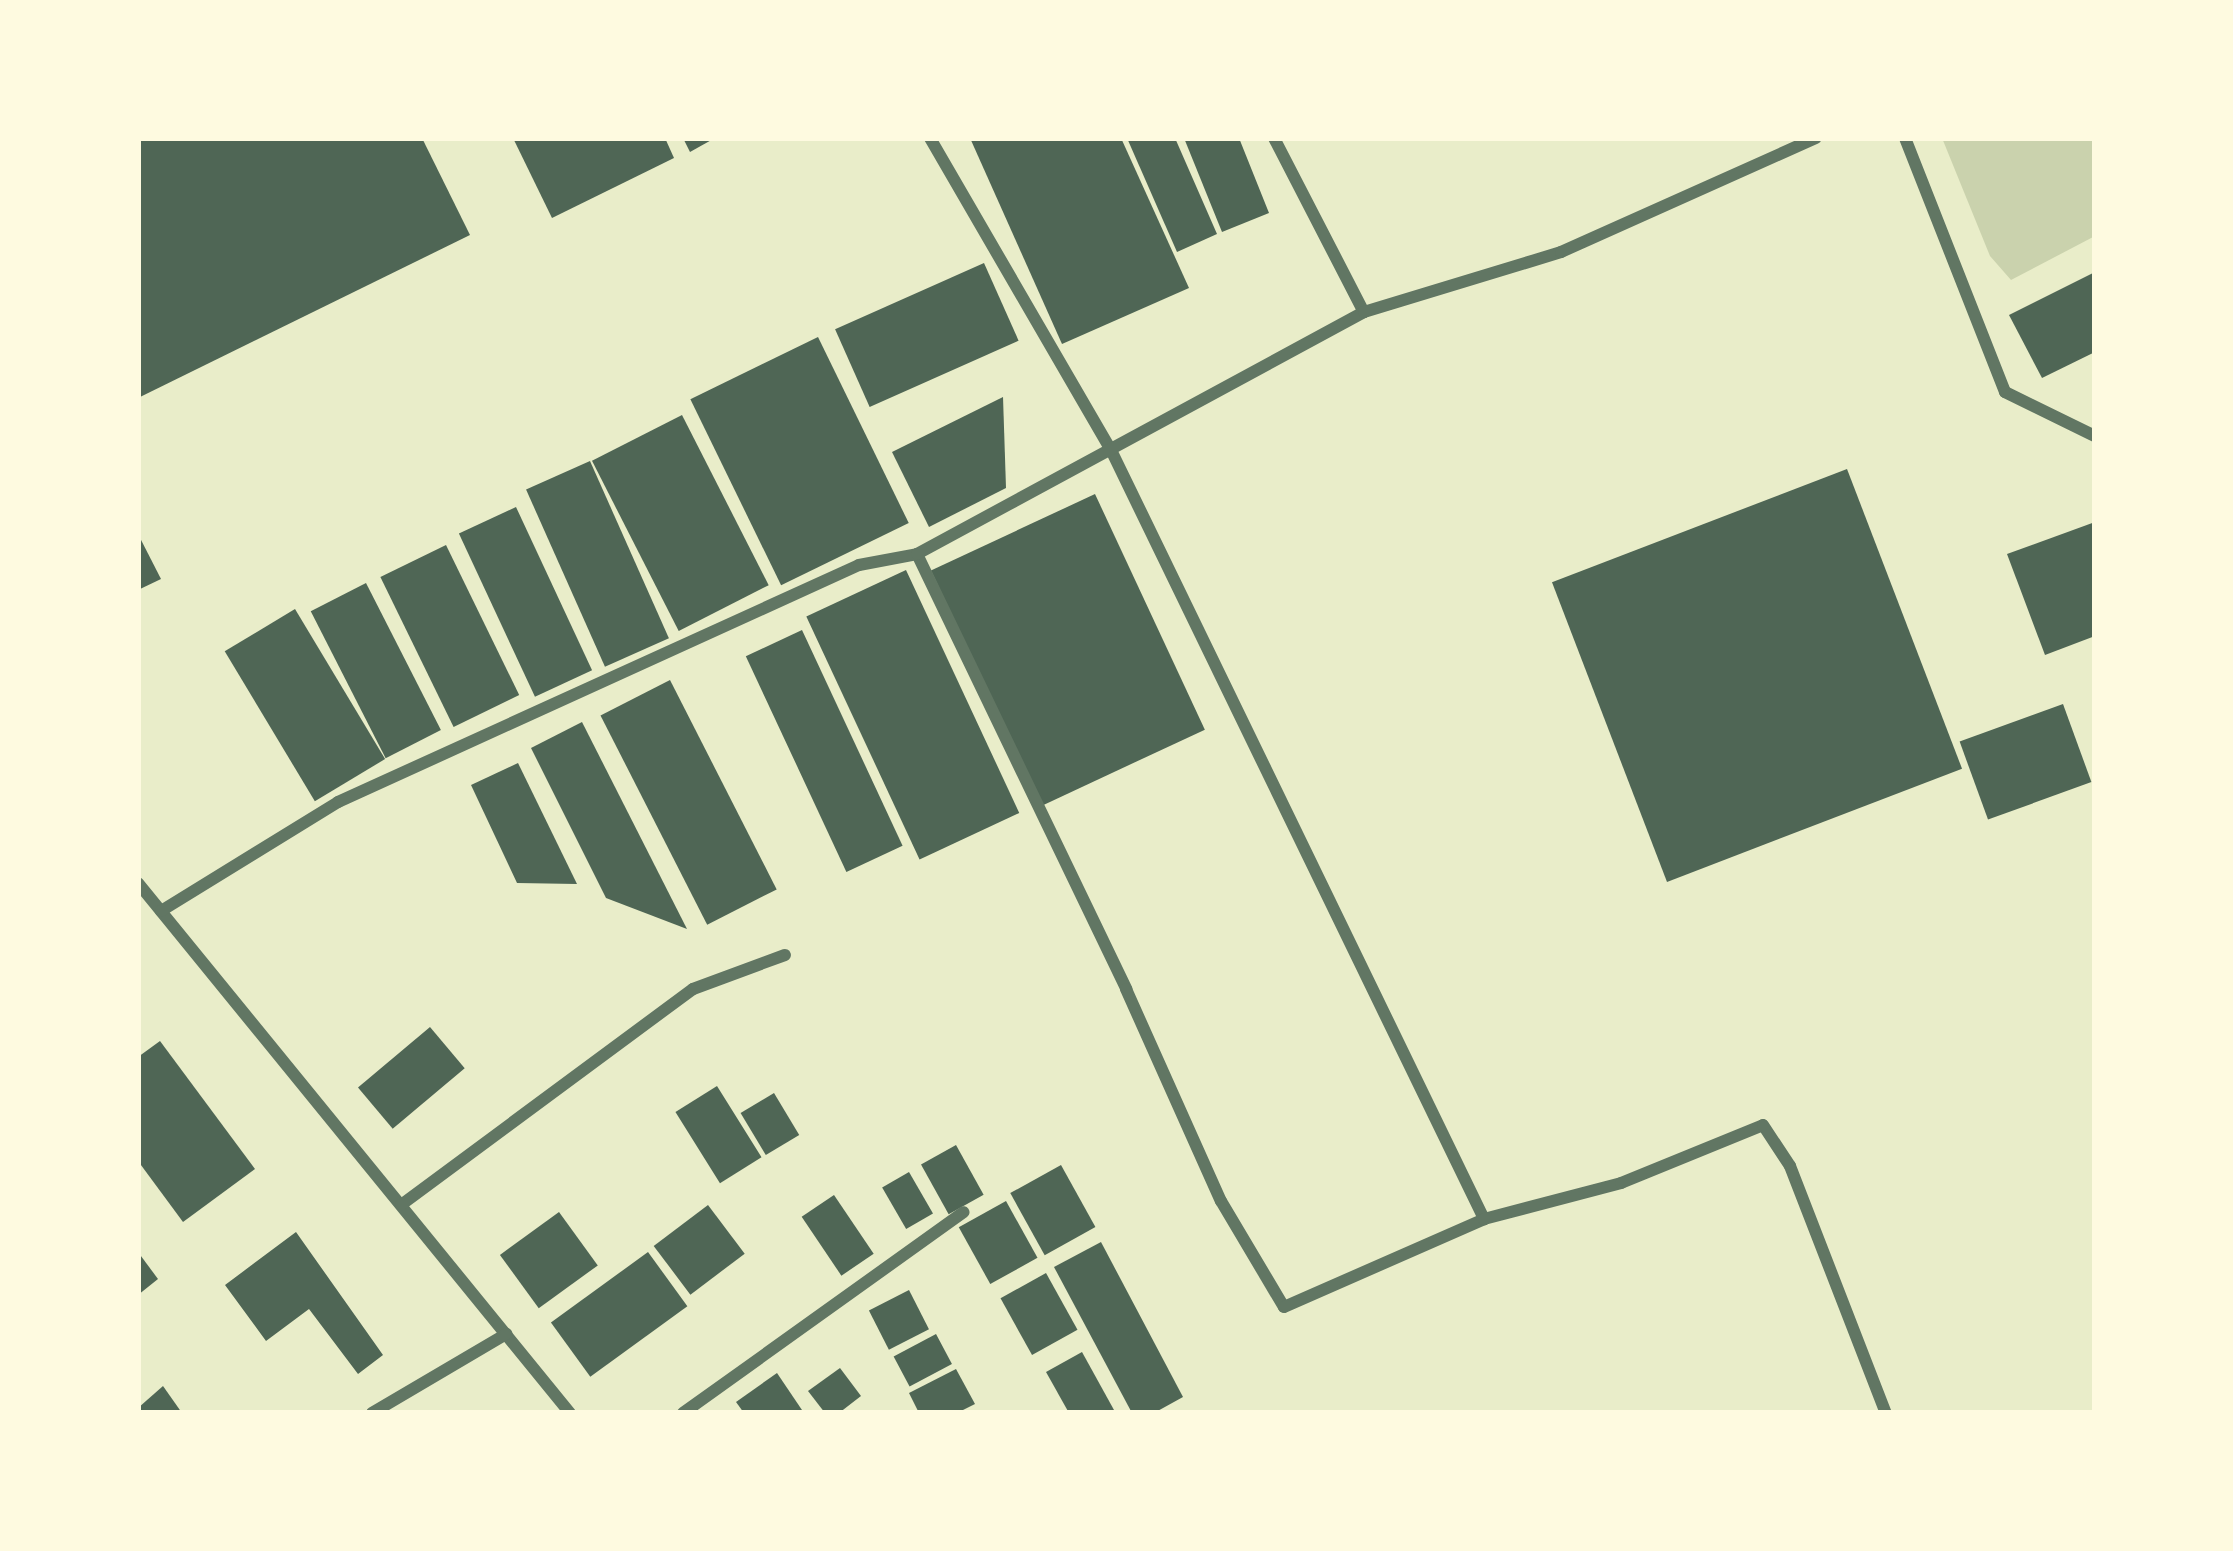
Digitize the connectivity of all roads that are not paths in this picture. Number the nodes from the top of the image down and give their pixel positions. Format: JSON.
{"nodes":[{"id":1,"x":930,"y":138,"type":"edge"},
{"id":2,"x":1274,"y":138,"type":"edge"},
{"id":3,"x":1816,"y":138,"type":"edge"},
{"id":4,"x":1905,"y":138,"type":"edge"},
{"id":5,"x":1364,"y":311,"type":"junction"},
{"id":6,"x":2095,"y":436,"type":"edge"},
{"id":7,"x":1111,"y":450,"type":"junction"},
{"id":8,"x":917,"y":554,"type":"junction"},
{"id":9,"x":138,"y":883,"type":"edge"},
{"id":10,"x":161,"y":911,"type":"junction"},
{"id":11,"x":785,"y":955,"type":"dead end"},
{"id":12,"x":400,"y":1205,"type":"junction"},
{"id":13,"x":964,"y":1212,"type":"dead end"},
{"id":14,"x":1484,"y":1219,"type":"junction"},
{"id":15,"x":506,"y":1334,"type":"junction"},
{"id":16,"x":371,"y":1413,"type":"edge"},
{"id":17,"x":570,"y":1413,"type":"edge"},
{"id":18,"x":683,"y":1413,"type":"edge"},
{"id":19,"x":1886,"y":1413,"type":"edge"}],
"edges":[{"from":1,"to":7,"type":"street"},
{"from":2,"to":5,"type":"street"},
{"from":3,"to":5,"type":"street"},
{"from":4,"to":6,"type":"street"},
{"from":5,"to":7,"type":"street"},
{"from":7,"to":8,"type":"street"},
{"from":7,"to":14,"type":"street"},
{"from":8,"to":10,"type":"street"},
{"from":8,"to":14,"type":"street"},
{"from":9,"to":10,"type":"street"},
{"from":10,"to":12,"type":"street"},
{"from":11,"to":12,"type":"street"},
{"from":12,"to":15,"type":"street"},
{"from":13,"to":18,"type":"street"},
{"from":14,"to":19,"type":"street"},
{"from":15,"to":16,"type":"street"},
{"from":15,"to":17,"type":"street"}]}
